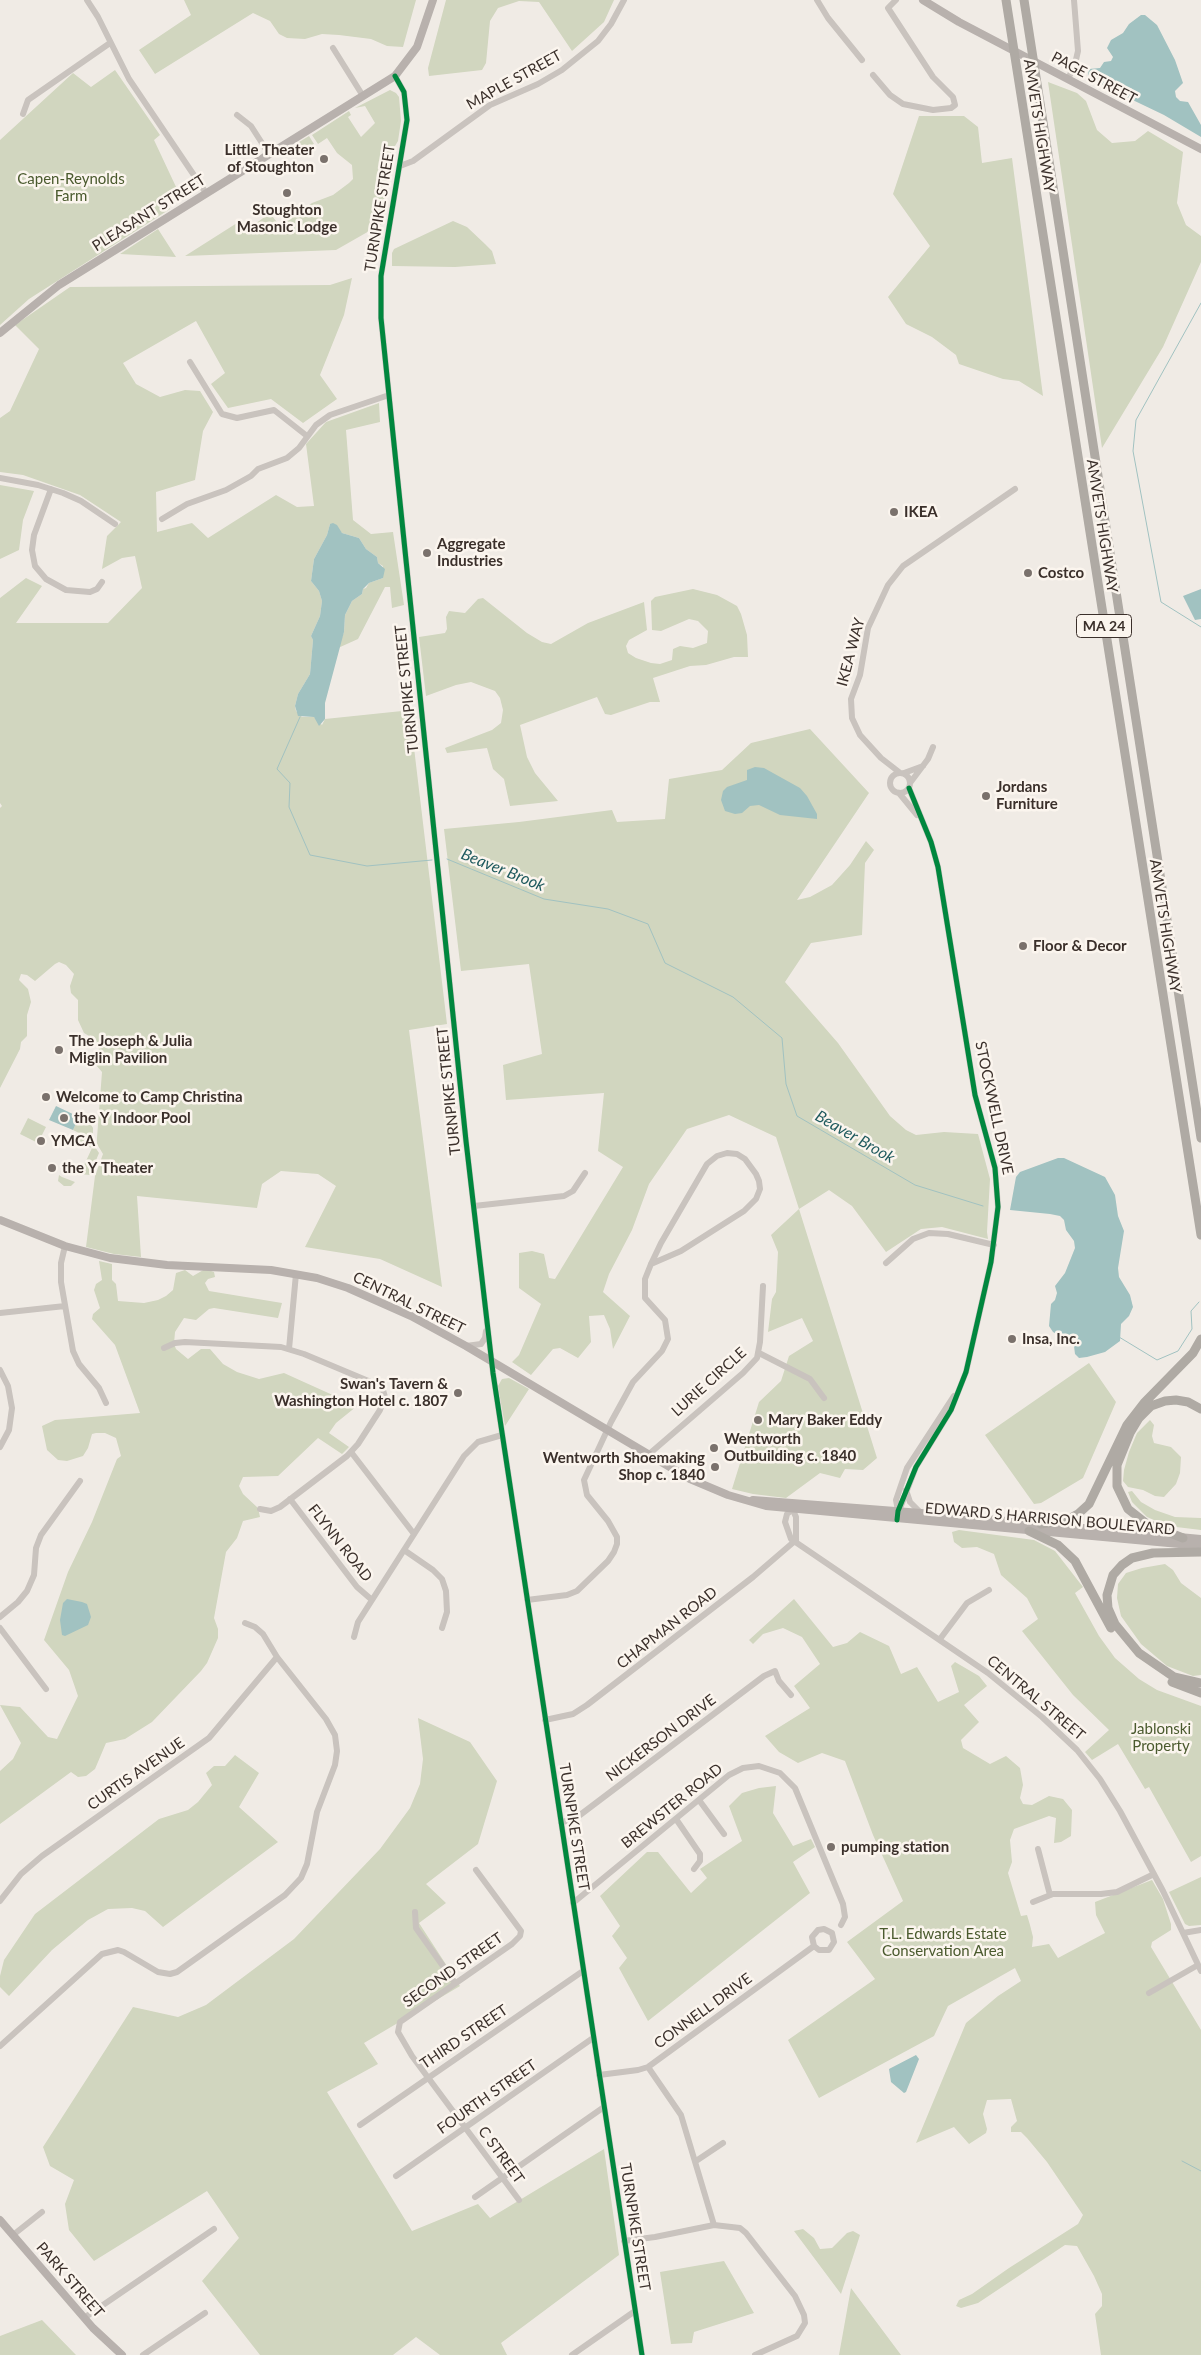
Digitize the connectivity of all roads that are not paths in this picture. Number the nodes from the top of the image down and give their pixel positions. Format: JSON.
{"nodes":[{"id":1,"x":87,"y":0,"type":"edge"},
{"id":2,"x":433,"y":0,"type":"edge"},
{"id":3,"x":624,"y":0,"type":"edge"},
{"id":4,"x":817,"y":0,"type":"edge"},
{"id":5,"x":896,"y":0,"type":"edge"},
{"id":6,"x":923,"y":0,"type":"edge"},
{"id":7,"x":1006,"y":0,"type":"edge"},
{"id":8,"x":1024,"y":0,"type":"edge"},
{"id":9,"x":1074,"y":0,"type":"edge"},
{"id":10,"x":110,"y":43,"type":"junction"},
{"id":11,"x":333,"y":48,"type":"dead end"},
{"id":12,"x":862,"y":60,"type":"dead end"},
{"id":13,"x":873,"y":75,"type":"dead end"},
{"id":14,"x":395,"y":76,"type":"junction"},
{"id":15,"x":1068,"y":79,"type":"junction"},
{"id":16,"x":363,"y":96,"type":"junction"},
{"id":17,"x":23,"y":114,"type":"dead end"},
{"id":18,"x":237,"y":115,"type":"dead end"},
{"id":19,"x":1201,"y":149,"type":"edge"},
{"id":20,"x":270,"y":154,"type":"junction"},
{"id":21,"x":400,"y":166,"type":"junction"},
{"id":22,"x":206,"y":193,"type":"junction"},
{"id":23,"x":0,"y":333,"type":"edge"},
{"id":24,"x":190,"y":362,"type":"dead end"},
{"id":25,"x":388,"y":395,"type":"junction"},
{"id":26,"x":307,"y":436,"type":"junction"},
{"id":27,"x":0,"y":478,"type":"edge"},
{"id":28,"x":51,"y":489,"type":"junction"},
{"id":29,"x":1015,"y":489,"type":"dead end"},
{"id":30,"x":162,"y":519,"type":"dead end"},
{"id":31,"x":116,"y":524,"type":"dead end"},
{"id":32,"x":102,"y":582,"type":"dead end"},
{"id":33,"x":933,"y":747,"type":"dead end"},
{"id":34,"x":881,"y":758,"type":"junction"},
{"id":35,"x":923,"y":766,"type":"junction"},
{"id":36,"x":902,"y":773,"type":"junction"},
{"id":37,"x":890,"y":778,"type":"junction"},
{"id":38,"x":909,"y":786,"type":"junction"},
{"id":39,"x":899,"y":793,"type":"junction"},
{"id":40,"x":921,"y":819,"type":"junction"},
{"id":41,"x":1201,"y":1138,"type":"edge"},
{"id":42,"x":585,"y":1173,"type":"dead end"},
{"id":43,"x":474,"y":1206,"type":"junction"},
{"id":44,"x":0,"y":1220,"type":"edge"},
{"id":45,"x":1201,"y":1235,"type":"edge"},
{"id":46,"x":994,"y":1245,"type":"junction"},
{"id":47,"x":65,"y":1246,"type":"junction"},
{"id":48,"x":886,"y":1263,"type":"dead end"},
{"id":49,"x":651,"y":1264,"type":"junction"},
{"id":50,"x":296,"y":1274,"type":"junction"},
{"id":51,"x":762,"y":1286,"type":"dead end"},
{"id":52,"x":485,"y":1302,"type":"junction"},
{"id":53,"x":64,"y":1306,"type":"junction"},
{"id":54,"x":0,"y":1313,"type":"edge"},
{"id":55,"x":1201,"y":1339,"type":"edge"},
{"id":56,"x":466,"y":1346,"type":"junction"},
{"id":57,"x":164,"y":1348,"type":"dead end"},
{"id":58,"x":289,"y":1349,"type":"junction"},
{"id":59,"x":759,"y":1353,"type":"junction"},
{"id":60,"x":492,"y":1362,"type":"junction"},
{"id":61,"x":0,"y":1370,"type":"edge"},
{"id":62,"x":957,"y":1393,"type":"junction"},
{"id":63,"x":824,"y":1398,"type":"dead end"},
{"id":64,"x":106,"y":1403,"type":"dead end"},
{"id":65,"x":1201,"y":1409,"type":"edge"},
{"id":66,"x":607,"y":1431,"type":"junction"},
{"id":67,"x":502,"y":1435,"type":"junction"},
{"id":68,"x":0,"y":1447,"type":"edge"},
{"id":69,"x":351,"y":1452,"type":"junction"},
{"id":70,"x":648,"y":1455,"type":"junction"},
{"id":71,"x":80,"y":1481,"type":"dead end"},
{"id":72,"x":906,"y":1490,"type":"junction"},
{"id":73,"x":290,"y":1499,"type":"junction"},
{"id":74,"x":792,"y":1506,"type":"junction"},
{"id":75,"x":260,"y":1509,"type":"dead end"},
{"id":76,"x":921,"y":1513,"type":"junction"},
{"id":77,"x":897,"y":1515,"type":"junction"},
{"id":78,"x":1042,"y":1524,"type":"junction"},
{"id":79,"x":1029,"y":1531,"type":"junction"},
{"id":80,"x":414,"y":1534,"type":"junction"},
{"id":81,"x":1183,"y":1538,"type":"junction"},
{"id":82,"x":1201,"y":1539,"type":"edge"},
{"id":83,"x":796,"y":1540,"type":"junction"},
{"id":84,"x":1201,"y":1546,"type":"edge"},
{"id":85,"x":404,"y":1550,"type":"junction"},
{"id":86,"x":1201,"y":1552,"type":"edge"},
{"id":87,"x":989,"y":1590,"type":"dead end"},
{"id":88,"x":372,"y":1600,"type":"junction"},
{"id":89,"x":527,"y":1600,"type":"junction"},
{"id":90,"x":0,"y":1617,"type":"edge"},
{"id":91,"x":245,"y":1623,"type":"dead end"},
{"id":92,"x":0,"y":1628,"type":"edge"},
{"id":93,"x":442,"y":1628,"type":"dead end"},
{"id":94,"x":354,"y":1636,"type":"dead end"},
{"id":95,"x":940,"y":1639,"type":"junction"},
{"id":96,"x":277,"y":1657,"type":"junction"},
{"id":97,"x":1201,"y":1683,"type":"edge"},
{"id":98,"x":46,"y":1689,"type":"dead end"},
{"id":99,"x":1201,"y":1693,"type":"edge"},
{"id":100,"x":791,"y":1695,"type":"dead end"},
{"id":101,"x":545,"y":1720,"type":"junction"},
{"id":102,"x":699,"y":1800,"type":"junction"},
{"id":103,"x":676,"y":1819,"type":"junction"},
{"id":104,"x":561,"y":1823,"type":"junction"},
{"id":105,"x":724,"y":1834,"type":"dead end"},
{"id":106,"x":1038,"y":1849,"type":"dead end"},
{"id":107,"x":476,"y":1870,"type":"dead end"},
{"id":108,"x":694,"y":1870,"type":"dead end"},
{"id":109,"x":1154,"y":1874,"type":"junction"},
{"id":110,"x":1050,"y":1895,"type":"junction"},
{"id":111,"x":0,"y":1901,"type":"edge"},
{"id":112,"x":1032,"y":1902,"type":"dead end"},
{"id":113,"x":573,"y":1903,"type":"junction"},
{"id":114,"x":415,"y":1912,"type":"dead end"},
{"id":115,"x":842,"y":1925,"type":"dead end"},
{"id":116,"x":1201,"y":1930,"type":"edge"},
{"id":117,"x":1183,"y":1933,"type":"junction"},
{"id":118,"x":814,"y":1946,"type":"dead end"},
{"id":119,"x":1199,"y":1968,"type":"edge"},
{"id":120,"x":583,"y":1971,"type":"junction"},
{"id":121,"x":455,"y":1983,"type":"junction"},
{"id":122,"x":1149,"y":1993,"type":"dead end"},
{"id":123,"x":399,"y":2026,"type":"joint"},
{"id":124,"x":593,"y":2038,"type":"junction"},
{"id":125,"x":0,"y":2046,"type":"edge"},
{"id":126,"x":648,"y":2066,"type":"junction"},
{"id":127,"x":599,"y":2075,"type":"junction"},
{"id":128,"x":429,"y":2077,"type":"junction"},
{"id":129,"x":604,"y":2107,"type":"junction"},
{"id":130,"x":360,"y":2125,"type":"dead end"},
{"id":131,"x":465,"y":2127,"type":"junction"},
{"id":132,"x":722,"y":2143,"type":"dead end"},
{"id":133,"x":696,"y":2161,"type":"junction"},
{"id":134,"x":396,"y":2176,"type":"dead end"},
{"id":135,"x":502,"y":2178,"type":"junction"},
{"id":136,"x":475,"y":2197,"type":"dead end"},
{"id":137,"x":519,"y":2200,"type":"dead end"},
{"id":138,"x":42,"y":2212,"type":"dead end"},
{"id":139,"x":0,"y":2220,"type":"edge"},
{"id":140,"x":714,"y":2225,"type":"junction"},
{"id":141,"x":214,"y":2229,"type":"dead end"},
{"id":142,"x":13,"y":2235,"type":"junction"},
{"id":143,"x":624,"y":2241,"type":"junction"},
{"id":144,"x":635,"y":2311,"type":"junction"},
{"id":145,"x":205,"y":2314,"type":"dead end"},
{"id":146,"x":84,"y":2318,"type":"junction"},
{"id":147,"x":122,"y":2355,"type":"edge"},
{"id":148,"x":142,"y":2355,"type":"edge"},
{"id":149,"x":572,"y":2355,"type":"edge"},
{"id":150,"x":642,"y":2355,"type":"edge"},
{"id":151,"x":754,"y":2355,"type":"edge"}],
"edges":[{"from":1,"to":10,"type":"street"},
{"from":2,"to":14,"type":"main road"},
{"from":3,"to":21,"type":"street","name":"MAPLE STREET"},
{"from":4,"to":12,"type":"street"},
{"from":5,"to":13,"type":"street"},
{"from":6,"to":15,"type":"main road","name":"PAGE STREET"},
{"from":7,"to":45,"type":"highway","name":"AMVETS HIGHWAY","number":"MA 24"},
{"from":8,"to":41,"type":"highway","name":"AMVETS HIGHWAY","number":"MA 24"},
{"from":9,"to":15,"type":"street"},
{"from":10,"to":17,"type":"street"},
{"from":10,"to":22,"type":"street"},
{"from":11,"to":16,"type":"street"},
{"from":14,"to":16,"type":"main road","name":"PLEASANT STREET"},
{"from":14,"to":21,"type":"street","name":"TURNPIKE STREET"},
{"from":15,"to":19,"type":"main road","name":"PAGE STREET"},
{"from":16,"to":20,"type":"main road","name":"PLEASANT STREET"},
{"from":18,"to":20,"type":"street"},
{"from":20,"to":22,"type":"main road","name":"PLEASANT STREET"},
{"from":21,"to":25,"type":"street","name":"TURNPIKE STREET"},
{"from":22,"to":23,"type":"main road","name":"PLEASANT STREET"},
{"from":24,"to":26,"type":"street"},
{"from":25,"to":26,"type":"street"},
{"from":25,"to":43,"type":"street","name":"TURNPIKE STREET"},
{"from":26,"to":30,"type":"street"},
{"from":27,"to":28,"type":"street"},
{"from":28,"to":31,"type":"street"},
{"from":28,"to":32,"type":"street"},
{"from":29,"to":34,"type":"street","name":"IKEA WAY"},
{"from":33,"to":35,"type":"street"},
{"from":34,"to":36,"type":"street","name":"IKEA WAY"},
{"from":34,"to":37,"type":"street","name":"IKEA WAY"},
{"from":35,"to":36,"type":"street"},
{"from":35,"to":38,"type":"street"},
{"from":36,"to":37,"type":"street"},
{"from":36,"to":38,"type":"street"},
{"from":37,"to":39,"type":"street"},
{"from":38,"to":39,"type":"street"},
{"from":38,"to":40,"type":"street","name":"STOCKWELL DRIVE"},
{"from":39,"to":40,"type":"street","name":"STOCKWELL DRIVE"},
{"from":40,"to":46,"type":"street","name":"STOCKWELL DRIVE"},
{"from":42,"to":43,"type":"street"},
{"from":43,"to":52,"type":"street","name":"TURNPIKE STREET"},
{"from":44,"to":47,"type":"main road","name":"CENTRAL STREET"},
{"from":46,"to":48,"type":"street"},
{"from":46,"to":62,"type":"street","name":"STOCKWELL DRIVE"},
{"from":47,"to":50,"type":"main road","name":"CENTRAL STREET"},
{"from":47,"to":53,"type":"street"},
{"from":49,"to":49,"type":"street"},
{"from":49,"to":66,"type":"street"},
{"from":50,"to":56,"type":"main road","name":"CENTRAL STREET"},
{"from":50,"to":58,"type":"street"},
{"from":51,"to":59,"type":"street","name":"LURIE CIRCLE"},
{"from":52,"to":56,"type":"street","name":"TURNPIKE STREET"},
{"from":52,"to":60,"type":"street","name":"TURNPIKE STREET"},
{"from":53,"to":54,"type":"street"},
{"from":53,"to":64,"type":"street"},
{"from":55,"to":78,"type":"highway"},
{"from":56,"to":60,"type":"main road","name":"CENTRAL STREET"},
{"from":57,"to":58,"type":"street"},
{"from":58,"to":69,"type":"street"},
{"from":59,"to":63,"type":"street"},
{"from":59,"to":70,"type":"street","name":"LURIE CIRCLE"},
{"from":60,"to":66,"type":"main road","name":"CENTRAL STREET"},
{"from":60,"to":67,"type":"street","name":"TURNPIKE STREET"},
{"from":61,"to":68,"type":"street"},
{"from":62,"to":72,"type":"street","name":"STOCKWELL DRIVE"},
{"from":62,"to":77,"type":"street","name":"STOCKWELL DRIVE"},
{"from":65,"to":81,"type":"highway"},
{"from":66,"to":70,"type":"main road","name":"CENTRAL STREET"},
{"from":66,"to":89,"type":"street"},
{"from":67,"to":80,"type":"street"},
{"from":67,"to":89,"type":"street","name":"TURNPIKE STREET"},
{"from":69,"to":73,"type":"street"},
{"from":69,"to":80,"type":"street"},
{"from":70,"to":74,"type":"main road","name":"CENTRAL STREET"},
{"from":71,"to":90,"type":"street"},
{"from":72,"to":76,"type":"street"},
{"from":72,"to":77,"type":"street","name":"STOCKWELL DRIVE"},
{"from":73,"to":75,"type":"street"},
{"from":73,"to":88,"type":"street","name":"FLYNN ROAD"},
{"from":74,"to":77,"type":"main road","name":"CENTRAL STREET"},
{"from":74,"to":83,"type":"street"},
{"from":74,"to":83,"type":"street"},
{"from":76,"to":77,"type":"main road","name":"EDWARD S HARRISON BOULEVARD"},
{"from":76,"to":78,"type":"main road","name":"EDWARD S HARRISON BOULEVARD"},
{"from":77,"to":79,"type":"main road","name":"EDWARD S HARRISON BOULEVARD"},
{"from":78,"to":81,"type":"main road","name":"EDWARD S HARRISON BOULEVARD"},
{"from":79,"to":84,"type":"main road","name":"EDWARD S HARRISON BOULEVARD"},
{"from":79,"to":99,"type":"highway"},
{"from":80,"to":85,"type":"street"},
{"from":81,"to":82,"type":"main road","name":"EDWARD S HARRISON BOULEVARD"},
{"from":83,"to":95,"type":"street","name":"CENTRAL STREET"},
{"from":83,"to":101,"type":"street","name":"CHAPMAN ROAD"},
{"from":85,"to":88,"type":"street"},
{"from":85,"to":93,"type":"street"},
{"from":86,"to":97,"type":"highway"},
{"from":87,"to":95,"type":"street"},
{"from":88,"to":94,"type":"street"},
{"from":89,"to":101,"type":"street","name":"TURNPIKE STREET"},
{"from":91,"to":96,"type":"street"},
{"from":92,"to":98,"type":"street"},
{"from":95,"to":109,"type":"street","name":"CENTRAL STREET"},
{"from":96,"to":111,"type":"street","name":"CURTIS AVENUE"},
{"from":96,"to":125,"type":"street"},
{"from":100,"to":104,"type":"street","name":"NICKERSON DRIVE"},
{"from":101,"to":104,"type":"street","name":"TURNPIKE STREET"},
{"from":102,"to":103,"type":"street","name":"BREWSTER ROAD"},
{"from":102,"to":105,"type":"street"},
{"from":102,"to":115,"type":"street","name":"BREWSTER ROAD"},
{"from":103,"to":108,"type":"street"},
{"from":103,"to":113,"type":"street","name":"BREWSTER ROAD"},
{"from":104,"to":113,"type":"street","name":"TURNPIKE STREET"},
{"from":106,"to":110,"type":"street"},
{"from":107,"to":121,"type":"street","name":"SECOND STREET"},
{"from":109,"to":110,"type":"street"},
{"from":109,"to":117,"type":"street","name":"CENTRAL STREET"},
{"from":110,"to":112,"type":"street"},
{"from":113,"to":120,"type":"street","name":"TURNPIKE STREET"},
{"from":114,"to":121,"type":"street"},
{"from":116,"to":117,"type":"street"},
{"from":117,"to":119,"type":"street","name":"CENTRAL STREET"},
{"from":118,"to":126,"type":"street","name":"CONNELL DRIVE"},
{"from":119,"to":122,"type":"street"},
{"from":120,"to":124,"type":"street","name":"TURNPIKE STREET"},
{"from":120,"to":128,"type":"street","name":"THIRD STREET"},
{"from":121,"to":123,"type":"street","name":"SECOND STREET"},
{"from":123,"to":128,"type":"street","name":"C STREET"},
{"from":124,"to":127,"type":"street","name":"TURNPIKE STREET"},
{"from":124,"to":131,"type":"street","name":"FOURTH STREET"},
{"from":126,"to":127,"type":"street","name":"CONNELL DRIVE"},
{"from":126,"to":133,"type":"street"},
{"from":127,"to":129,"type":"street","name":"TURNPIKE STREET"},
{"from":128,"to":130,"type":"street","name":"THIRD STREET"},
{"from":128,"to":131,"type":"street","name":"C STREET"},
{"from":129,"to":135,"type":"street"},
{"from":129,"to":143,"type":"street","name":"TURNPIKE STREET"},
{"from":131,"to":134,"type":"street","name":"FOURTH STREET"},
{"from":131,"to":135,"type":"street","name":"C STREET"},
{"from":132,"to":133,"type":"street"},
{"from":133,"to":140,"type":"street"},
{"from":135,"to":136,"type":"street"},
{"from":135,"to":137,"type":"street","name":"C STREET"},
{"from":138,"to":142,"type":"street"},
{"from":139,"to":142,"type":"main road","name":"PARK STREET"},
{"from":140,"to":143,"type":"street"},
{"from":140,"to":151,"type":"street"},
{"from":141,"to":146,"type":"street"},
{"from":142,"to":146,"type":"main road","name":"PARK STREET"},
{"from":143,"to":144,"type":"street","name":"TURNPIKE STREET"},
{"from":144,"to":149,"type":"street"},
{"from":144,"to":150,"type":"street","name":"TURNPIKE STREET"},
{"from":145,"to":148,"type":"street"},
{"from":146,"to":147,"type":"main road","name":"PARK STREET"}]}
